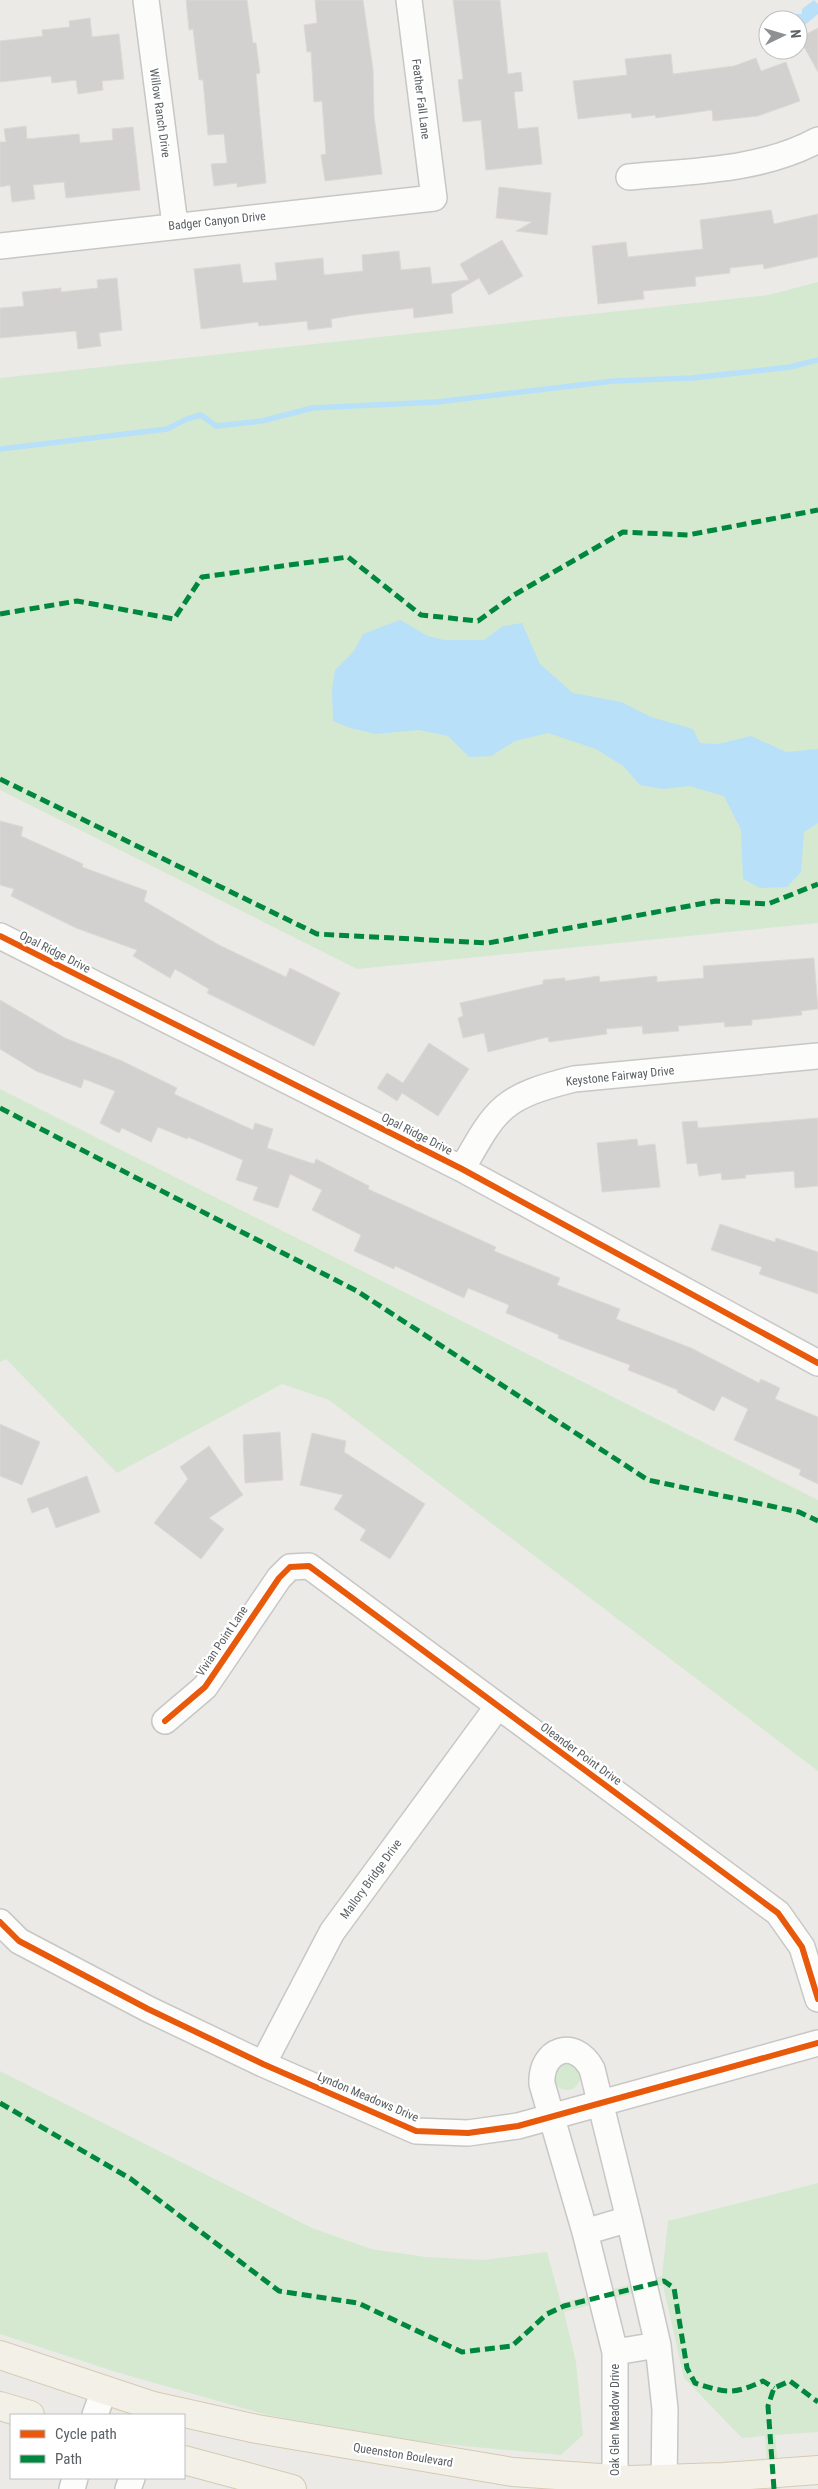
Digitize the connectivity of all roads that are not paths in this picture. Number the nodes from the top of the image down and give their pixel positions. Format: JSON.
{"nodes":[{"id":1,"x":146,"y":0,"type":"edge"},
{"id":2,"x":409,"y":0,"type":"edge"},
{"id":3,"x":818,"y":140,"type":"edge"},
{"id":4,"x":629,"y":177,"type":"dead end"},
{"id":5,"x":434,"y":198,"type":"joint"},
{"id":6,"x":175,"y":225,"type":"junction"},
{"id":7,"x":0,"y":246,"type":"edge"},
{"id":8,"x":0,"y":936,"type":"edge"},
{"id":9,"x":818,"y":1056,"type":"edge"},
{"id":10,"x":462,"y":1169,"type":"junction"},
{"id":11,"x":818,"y":1363,"type":"edge"},
{"id":12,"x":290,"y":1567,"type":"joint"},
{"id":13,"x":498,"y":1706,"type":"junction"},
{"id":14,"x":165,"y":1721,"type":"dead end"},
{"id":15,"x":0,"y":1922,"type":"edge"},
{"id":16,"x":818,"y":1999,"type":"edge"},
{"id":17,"x":818,"y":2043,"type":"edge"},
{"id":18,"x":263,"y":2064,"type":"junction"},
{"id":19,"x":602,"y":2104,"type":"junction"},
{"id":20,"x":552,"y":2118,"type":"junction"},
{"id":21,"x":629,"y":2219,"type":"junction"},
{"id":22,"x":586,"y":2232,"type":"junction"},
{"id":23,"x":658,"y":2345,"type":"junction"},
{"id":24,"x":615,"y":2352,"type":"junction"},
{"id":25,"x":0,"y":2355,"type":"edge"},
{"id":26,"x":104,"y":2390,"type":"junction"},
{"id":27,"x":0,"y":2406,"type":"edge"},
{"id":28,"x":152,"y":2411,"type":"edge"},
{"id":29,"x":27,"y":2414,"type":"edge"},
{"id":30,"x":95,"y":2414,"type":"edge"},
{"id":31,"x":169,"y":2414,"type":"edge"},
{"id":32,"x":185,"y":2417,"type":"edge"},
{"id":33,"x":185,"y":2460,"type":"edge"},
{"id":34,"x":818,"y":2470,"type":"edge"},
{"id":35,"x":615,"y":2484,"type":"edge"},
{"id":36,"x":664,"y":2484,"type":"edge"},
{"id":37,"x":292,"y":2489,"type":"edge"}],
"edges":[{"from":1,"to":6,"type":"street","name":"Willow Ranch Drive"},
{"from":2,"to":5,"type":"street","name":"Feather Fall Lane"},
{"from":3,"to":4,"type":"street"},
{"from":5,"to":6,"type":"street","name":"Badger Canyon Drive"},
{"from":6,"to":7,"type":"street","name":"Badger Canyon Drive"},
{"from":8,"to":10,"type":"street","name":"Opal Ridge Drive"},
{"from":9,"to":10,"type":"street","name":"Keystone Fairway Drive"},
{"from":10,"to":11,"type":"street","name":"Opal Ridge Drive"},
{"from":12,"to":13,"type":"street","name":"Oleander Point Drive"},
{"from":12,"to":14,"type":"street","name":"Vivian Point Lane"},
{"from":13,"to":16,"type":"street","name":"Oleander Point Drive"},
{"from":13,"to":18,"type":"street","name":"Mallory Bridge Drive"},
{"from":15,"to":18,"type":"street","name":"Lyndon Meadows Drive"},
{"from":17,"to":19,"type":"street","name":"Lyndon Meadows Drive"},
{"from":18,"to":20,"type":"street","name":"Lyndon Meadows Drive"},
{"from":19,"to":20,"type":"street","name":"Lyndon Meadows Drive"},
{"from":19,"to":20,"type":"street","name":"Oak Glen Meadow Drive"},
{"from":19,"to":21,"type":"street","name":"Oak Glen Meadow Drive"},
{"from":20,"to":22,"type":"street","name":"Oak Glen Meadow Drive"},
{"from":21,"to":22,"type":"street"},
{"from":21,"to":23,"type":"street","name":"Oak Glen Meadow Drive"},
{"from":22,"to":24,"type":"street","name":"Oak Glen Meadow Drive"},
{"from":23,"to":24,"type":"street","name":"Oak Glen Meadow Drive"},
{"from":23,"to":36,"type":"street","name":"Oak Glen Meadow Drive"},
{"from":24,"to":35,"type":"street","name":"Oak Glen Meadow Drive"},
{"from":25,"to":26,"type":"main road","name":"Queenston Boulevard"},
{"from":26,"to":28,"type":"main road","name":"Queenston Boulevard"},
{"from":26,"to":30,"type":"street"},
{"from":27,"to":29,"type":"main road"},
{"from":28,"to":31,"type":"main road","name":"Queenston Boulevard"},
{"from":32,"to":35,"type":"main road","name":"Queenston Boulevard"},
{"from":33,"to":37,"type":"main road"},
{"from":34,"to":36,"type":"main road","name":"Queenston Boulevard"},
{"from":35,"to":36,"type":"main road","name":"Queenston Boulevard"}]}
